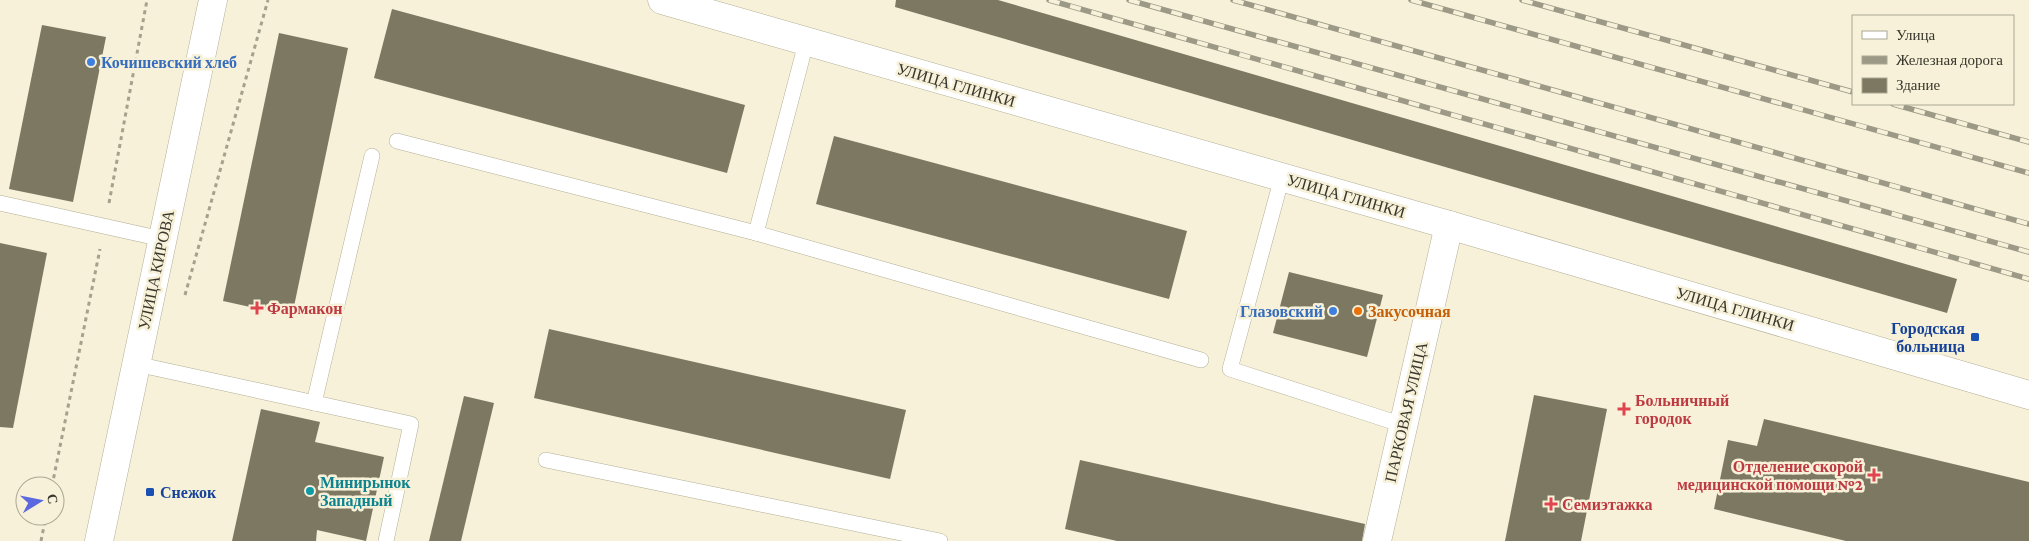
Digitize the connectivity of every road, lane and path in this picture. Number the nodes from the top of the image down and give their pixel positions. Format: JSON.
{"nodes":[{"id":1,"x":213,"y":0,"type":"edge"},
{"id":2,"x":268,"y":0,"type":"edge"},
{"id":3,"x":662,"y":0,"type":"edge"},
{"id":4,"x":806,"y":43,"type":"junction"},
{"id":5,"x":397,"y":141,"type":"dead end"},
{"id":6,"x":372,"y":156,"type":"dead end"},
{"id":7,"x":1282,"y":177,"type":"junction"},
{"id":8,"x":0,"y":203,"type":"edge"},
{"id":9,"x":1449,"y":225,"type":"junction"},
{"id":10,"x":756,"y":233,"type":"junction"},
{"id":11,"x":162,"y":239,"type":"junction"},
{"id":12,"x":182,"y":304,"type":"dead end"},
{"id":13,"x":1201,"y":360,"type":"dead end"},
{"id":14,"x":136,"y":364,"type":"junction"},
{"id":15,"x":2029,"y":395,"type":"edge"},
{"id":16,"x":314,"y":403,"type":"junction"},
{"id":17,"x":1403,"y":425,"type":"junction"},
{"id":18,"x":546,"y":460,"type":"dead end"},
{"id":19,"x":44,"y":526,"type":"edge"},
{"id":20,"x":41,"y":541,"type":"edge"},
{"id":21,"x":99,"y":541,"type":"edge"},
{"id":22,"x":386,"y":541,"type":"edge"},
{"id":23,"x":940,"y":541,"type":"edge"},
{"id":24,"x":1377,"y":541,"type":"edge"}],
"edges":[{"from":1,"to":11,"type":"street","name":"УЛИЦА КИРОВА"},
{"from":2,"to":12,"type":"path"},
{"from":3,"to":4,"type":"street","name":"УЛИЦА ГЛИНКИ"},
{"from":4,"to":7,"type":"street","name":"УЛИЦА ГЛИНКИ"},
{"from":4,"to":10,"type":"lane"},
{"from":5,"to":10,"type":"lane"},
{"from":6,"to":16,"type":"lane"},
{"from":7,"to":9,"type":"street","name":"УЛИЦА ГЛИНКИ"},
{"from":7,"to":17,"type":"lane"},
{"from":8,"to":11,"type":"lane"},
{"from":9,"to":15,"type":"street","name":"УЛИЦА ГЛИНКИ"},
{"from":9,"to":17,"type":"street","name":"ПАРКОВАЯ УЛИЦА"},
{"from":10,"to":13,"type":"lane"},
{"from":11,"to":14,"type":"street","name":"УЛИЦА КИРОВА"},
{"from":14,"to":16,"type":"lane"},
{"from":14,"to":21,"type":"street","name":"УЛИЦА КИРОВА"},
{"from":16,"to":22,"type":"lane"},
{"from":17,"to":24,"type":"street","name":"ПАРКОВАЯ УЛИЦА"},
{"from":18,"to":23,"type":"lane"},
{"from":19,"to":20,"type":"path"}]}
